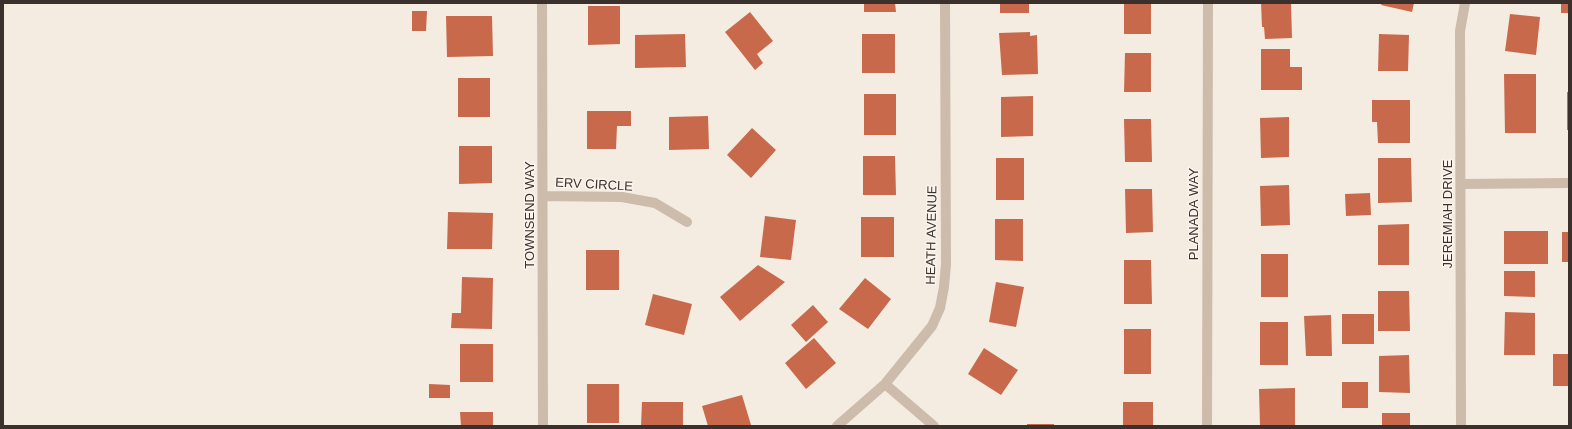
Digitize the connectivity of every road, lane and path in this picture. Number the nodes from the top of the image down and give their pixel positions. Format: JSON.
{"nodes":[{"id":1,"x":542,"y":3,"type":"edge"},
{"id":2,"x":946,"y":3,"type":"edge"},
{"id":3,"x":1208,"y":3,"type":"edge"},
{"id":4,"x":1465,"y":3,"type":"edge"},
{"id":5,"x":1569,"y":183,"type":"edge"},
{"id":6,"x":1461,"y":184,"type":"junction"},
{"id":7,"x":543,"y":196,"type":"junction"},
{"id":8,"x":686,"y":222,"type":"dead end"},
{"id":9,"x":885,"y":384,"type":"junction"},
{"id":10,"x":543,"y":426,"type":"edge"},
{"id":11,"x":837,"y":426,"type":"edge"},
{"id":12,"x":934,"y":426,"type":"edge"},
{"id":13,"x":1207,"y":426,"type":"edge"},
{"id":14,"x":1461,"y":426,"type":"edge"}],
"edges":[{"from":1,"to":7,"type":"street","name":"TOWNSEND WAY"},
{"from":2,"to":9,"type":"street","name":"HEATH AVENUE"},
{"from":3,"to":13,"type":"street","name":"PLANADA WAY"},
{"from":4,"to":6,"type":"street","name":"JEREMIAH DRIVE"},
{"from":5,"to":6,"type":"street"},
{"from":6,"to":14,"type":"street","name":"JEREMIAH DRIVE"},
{"from":7,"to":8,"type":"street","name":"ERV CIRCLE"},
{"from":7,"to":10,"type":"street","name":"TOWNSEND WAY"},
{"from":9,"to":11,"type":"street","name":"HEATH AVENUE"},
{"from":9,"to":12,"type":"street"}]}
